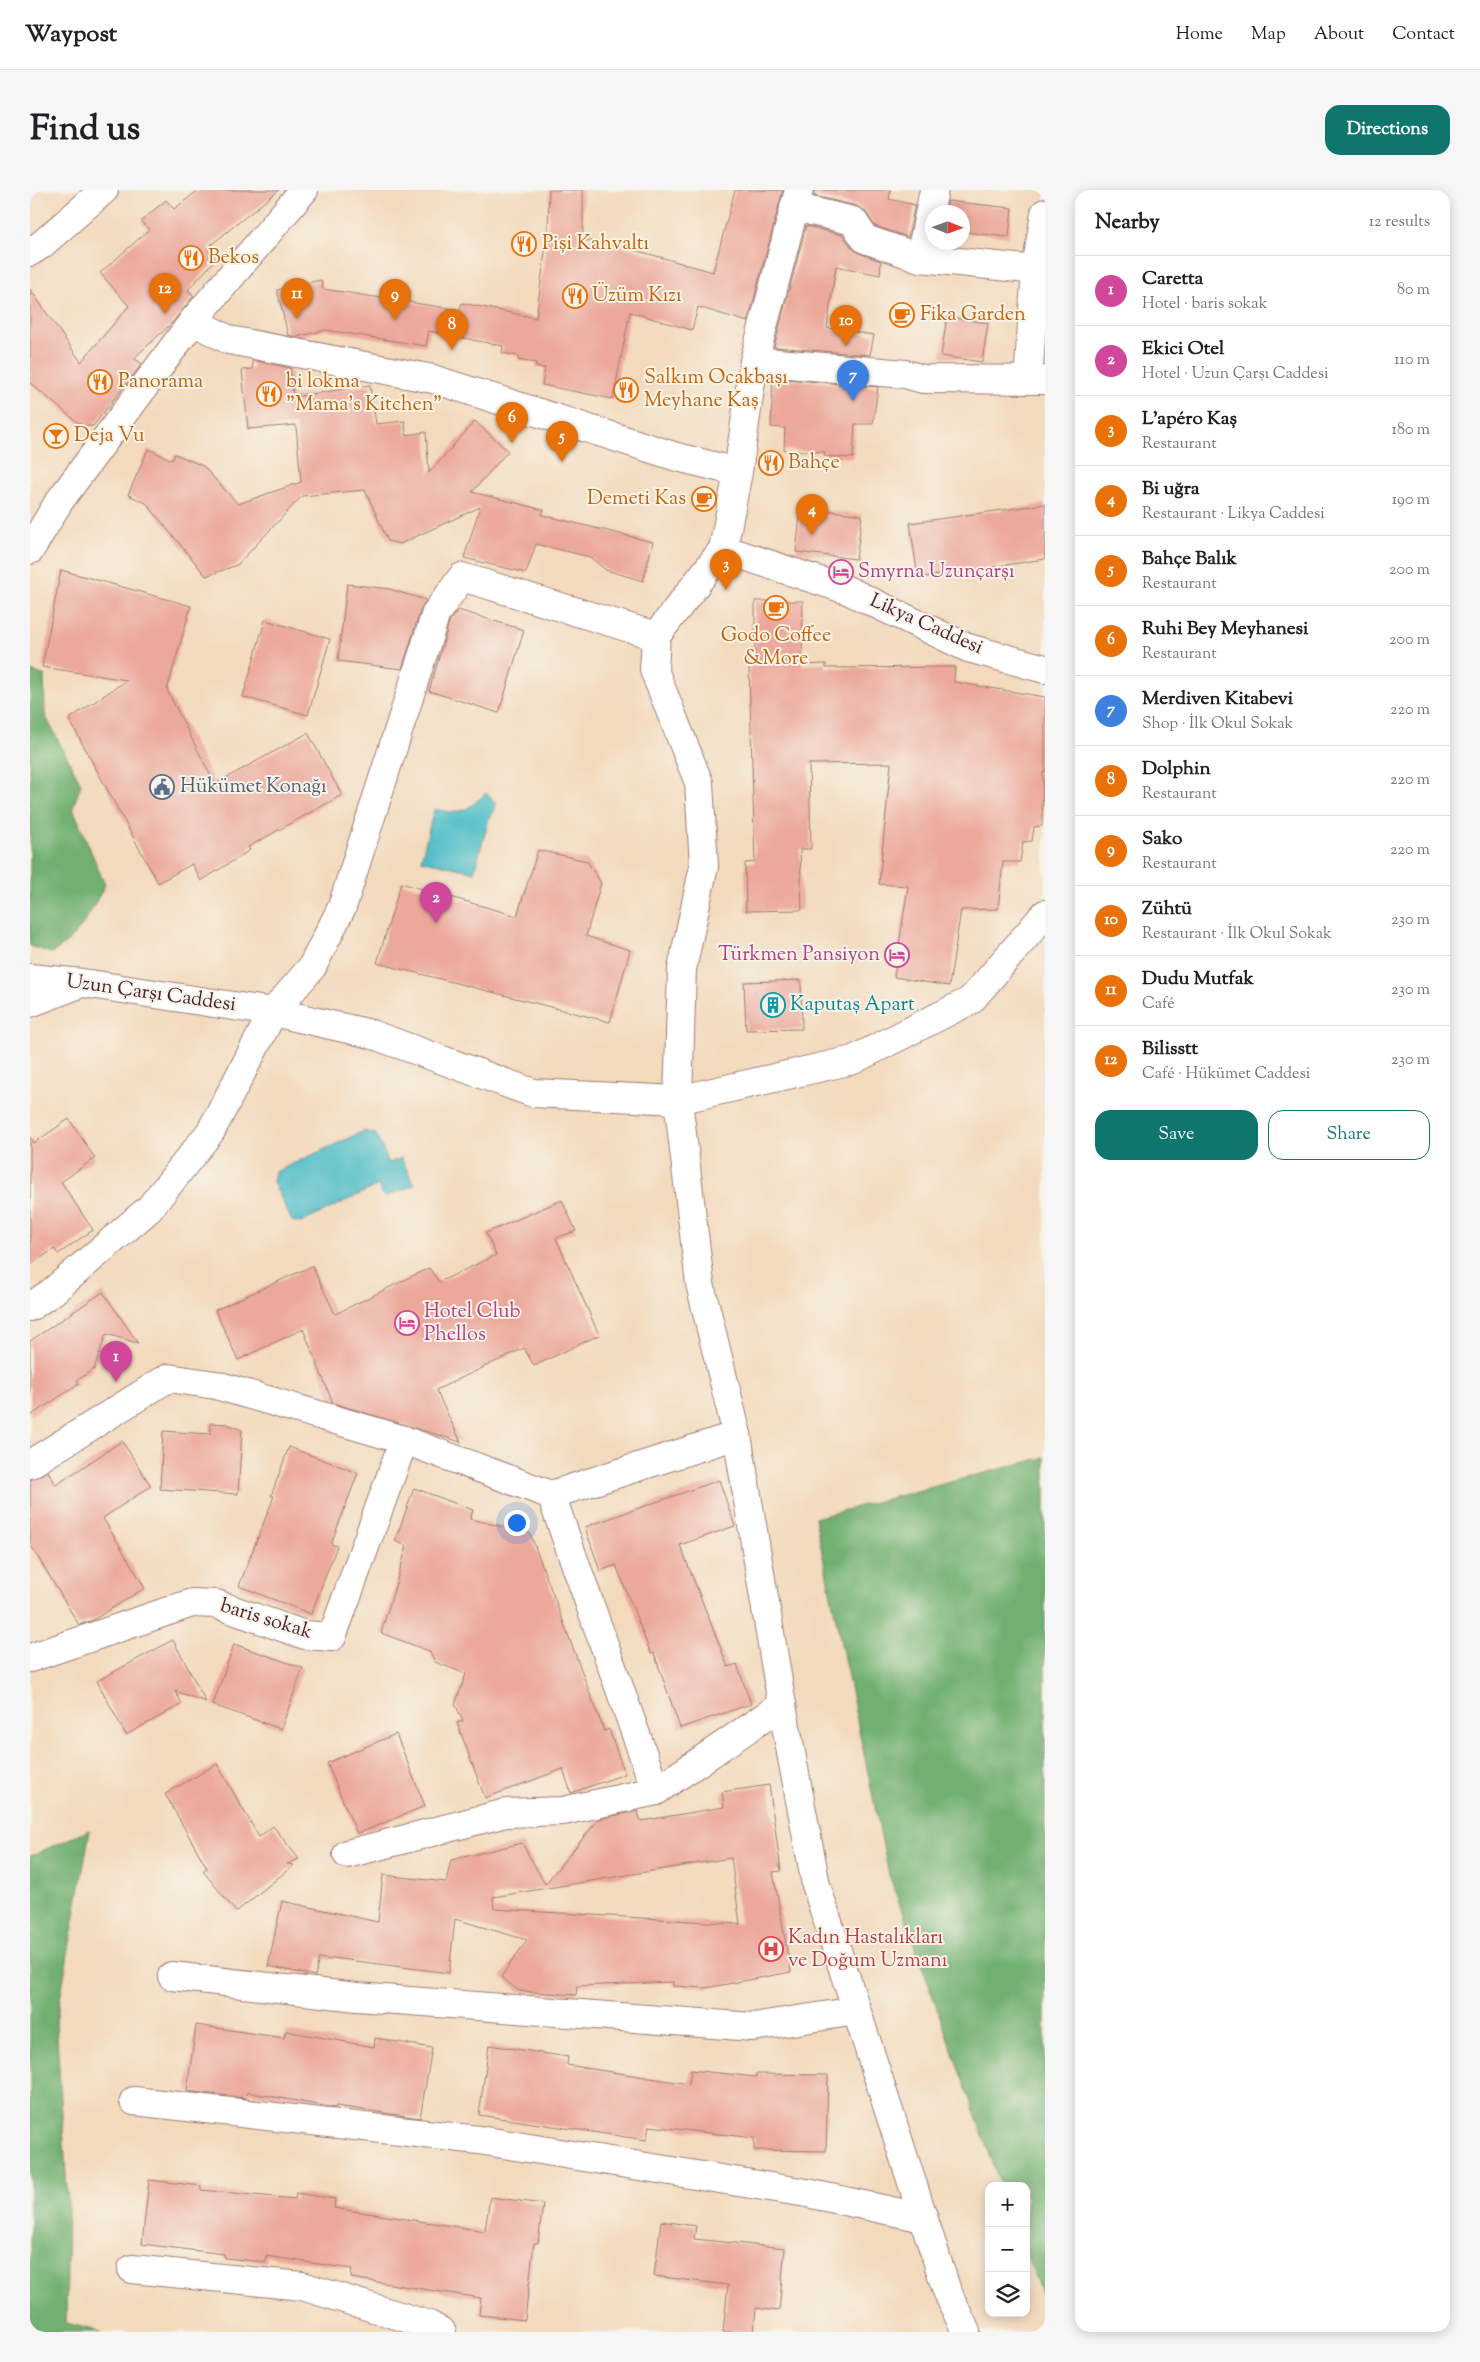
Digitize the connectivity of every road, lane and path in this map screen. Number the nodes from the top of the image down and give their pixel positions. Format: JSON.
{"nodes":[{"id":1,"x":104,"y":190,"type":"edge"},
{"id":2,"x":304,"y":190,"type":"edge"},
{"id":3,"x":934,"y":190,"type":"edge"},
{"id":4,"x":797,"y":198,"type":"edge"},
{"id":5,"x":1045,"y":213,"type":"edge"},
{"id":6,"x":30,"y":252,"type":"edge"},
{"id":7,"x":920,"y":258,"type":"junction"},
{"id":8,"x":1036,"y":270,"type":"junction"},
{"id":9,"x":193,"y":321,"type":"junction"},
{"id":10,"x":754,"y":361,"type":"junction"},
{"id":11,"x":1036,"y":380,"type":"edge"},
{"id":12,"x":738,"y":472,"type":"junction"},
{"id":13,"x":30,"y":550,"type":"edge"},
{"id":14,"x":722,"y":550,"type":"junction"},
{"id":15,"x":656,"y":636,"type":"junction"},
{"id":16,"x":1045,"y":669,"type":"edge"},
{"id":17,"x":1045,"y":914,"type":"edge"},
{"id":18,"x":30,"y":978,"type":"edge"},
{"id":19,"x":83,"y":983,"type":"junction"},
{"id":20,"x":30,"y":1002,"type":"edge"},
{"id":21,"x":273,"y":1012,"type":"junction"},
{"id":22,"x":678,"y":1100,"type":"junction"},
{"id":23,"x":30,"y":1307,"type":"edge"},
{"id":24,"x":737,"y":1435,"type":"junction"},
{"id":25,"x":404,"y":1440,"type":"junction"},
{"id":26,"x":30,"y":1464,"type":"edge"},
{"id":27,"x":551,"y":1495,"type":"junction"},
{"id":28,"x":30,"y":1658,"type":"edge"},
{"id":29,"x":782,"y":1705,"type":"junction"},
{"id":30,"x":656,"y":1791,"type":"junction"},
{"id":31,"x":347,"y":1854,"type":"dead end"},
{"id":32,"x":172,"y":1976,"type":"dead end"},
{"id":33,"x":856,"y":2011,"type":"junction"},
{"id":34,"x":134,"y":2101,"type":"dead end"},
{"id":35,"x":924,"y":2218,"type":"junction"},
{"id":36,"x":132,"y":2270,"type":"dead end"},
{"id":37,"x":442,"y":2332,"type":"edge"},
{"id":38,"x":966,"y":2332,"type":"edge"}],
"edges":[{"from":1,"to":6,"type":"street"},
{"from":2,"to":9,"type":"street"},
{"from":3,"to":7,"type":"street"},
{"from":4,"to":7,"type":"street"},
{"from":4,"to":10,"type":"street"},
{"from":5,"to":8,"type":"street"},
{"from":7,"to":8,"type":"street"},
{"from":8,"to":11,"type":"street"},
{"from":9,"to":12,"type":"street"},
{"from":9,"to":13,"type":"street"},
{"from":10,"to":11,"type":"street"},
{"from":10,"to":12,"type":"street"},
{"from":12,"to":14,"type":"street"},
{"from":14,"to":15,"type":"street"},
{"from":14,"to":16,"type":"street","name":"Likya Caddesi"},
{"from":15,"to":21,"type":"street"},
{"from":15,"to":22,"type":"street"},
{"from":17,"to":22,"type":"street","name":"Uzun Çarşı Caddesi"},
{"from":18,"to":19,"type":"street","name":"Uzun Çarşı Caddesi"},
{"from":19,"to":20,"type":"street"},
{"from":19,"to":21,"type":"street","name":"Uzun Çarşı Caddesi"},
{"from":21,"to":22,"type":"street","name":"Uzun Çarşı Caddesi"},
{"from":21,"to":23,"type":"street"},
{"from":22,"to":24,"type":"street"},
{"from":24,"to":27,"type":"street"},
{"from":24,"to":29,"type":"street"},
{"from":25,"to":26,"type":"street"},
{"from":25,"to":27,"type":"street"},
{"from":25,"to":28,"type":"street","name":"baris sokak"},
{"from":27,"to":30,"type":"street"},
{"from":29,"to":30,"type":"street"},
{"from":29,"to":33,"type":"street"},
{"from":30,"to":31,"type":"street"},
{"from":32,"to":33,"type":"street"},
{"from":33,"to":35,"type":"street"},
{"from":34,"to":35,"type":"street"},
{"from":35,"to":38,"type":"street"},
{"from":36,"to":37,"type":"street"}]}
